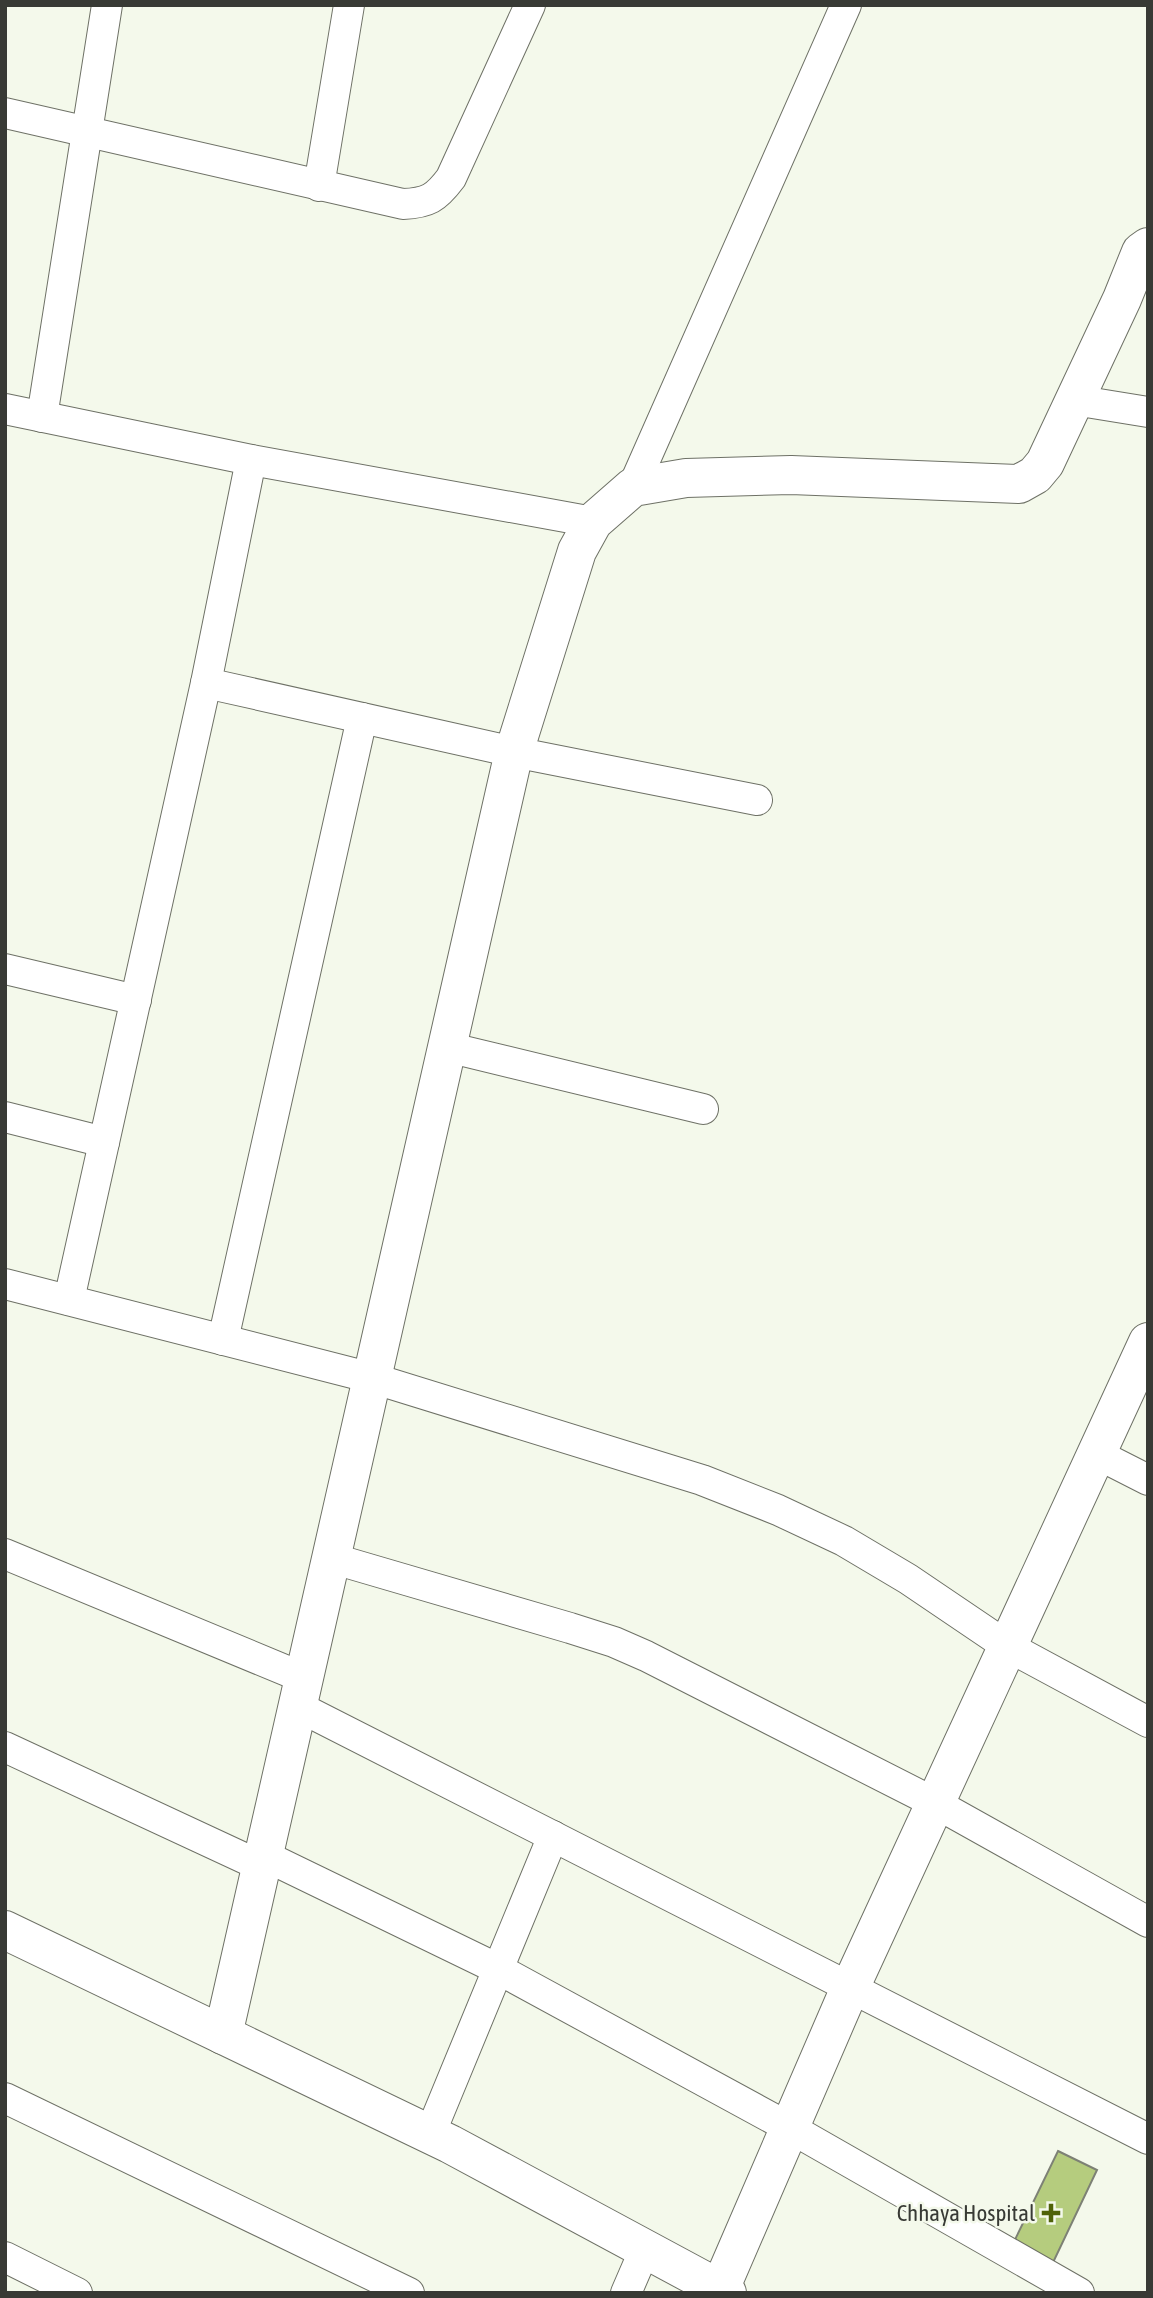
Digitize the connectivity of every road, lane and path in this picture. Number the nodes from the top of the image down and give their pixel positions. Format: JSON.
{"nodes":[{"id":1,"x":107,"y":5,"type":"edge"},
{"id":2,"x":349,"y":5,"type":"edge"},
{"id":3,"x":530,"y":5,"type":"edge"},
{"id":4,"x":846,"y":5,"type":"edge"},
{"id":5,"x":5,"y":113,"type":"edge"},
{"id":6,"x":88,"y":133,"type":"junction"},
{"id":7,"x":319,"y":186,"type":"junction"},
{"id":8,"x":1147,"y":242,"type":"edge"},
{"id":9,"x":1074,"y":400,"type":"junction"},
{"id":10,"x":5,"y":409,"type":"edge"},
{"id":11,"x":1148,"y":412,"type":"edge"},
{"id":12,"x":42,"y":417,"type":"junction"},
{"id":13,"x":251,"y":460,"type":"junction"},
{"id":14,"x":633,"y":487,"type":"junction"},
{"id":15,"x":593,"y":522,"type":"junction"},
{"id":16,"x":206,"y":683,"type":"junction"},
{"id":17,"x":362,"y":718,"type":"junction"},
{"id":18,"x":514,"y":752,"type":"junction"},
{"id":19,"x":757,"y":800,"type":"dead end"},
{"id":20,"x":5,"y":968,"type":"edge"},
{"id":21,"x":136,"y":1000,"type":"junction"},
{"id":22,"x":447,"y":1047,"type":"junction"},
{"id":23,"x":703,"y":1109,"type":"dead end"},
{"id":24,"x":5,"y":1117,"type":"edge"},
{"id":25,"x":104,"y":1142,"type":"junction"},
{"id":26,"x":5,"y":1284,"type":"edge"},
{"id":27,"x":69,"y":1300,"type":"junction"},
{"id":28,"x":223,"y":1340,"type":"junction"},
{"id":29,"x":1148,"y":1342,"type":"edge"},
{"id":30,"x":372,"y":1378,"type":"junction"},
{"id":31,"x":1095,"y":1453,"type":"junction"},
{"id":32,"x":1148,"y":1479,"type":"edge"},
{"id":33,"x":5,"y":1555,"type":"edge"},
{"id":34,"x":331,"y":1558,"type":"junction"},
{"id":35,"x":1007,"y":1646,"type":"junction"},
{"id":36,"x":300,"y":1692,"type":"junction"},
{"id":37,"x":1148,"y":1722,"type":"edge"},
{"id":38,"x":5,"y":1746,"type":"edge"},
{"id":39,"x":934,"y":1803,"type":"junction"},
{"id":40,"x":553,"y":1836,"type":"junction"},
{"id":41,"x":262,"y":1861,"type":"junction"},
{"id":42,"x":1148,"y":1922,"type":"edge"},
{"id":43,"x":5,"y":1930,"type":"edge"},
{"id":44,"x":498,"y":1969,"type":"junction"},
{"id":45,"x":850,"y":1988,"type":"junction"},
{"id":46,"x":223,"y":2035,"type":"junction"},
{"id":47,"x":5,"y":2098,"type":"edge"},
{"id":48,"x":790,"y":2127,"type":"junction"},
{"id":49,"x":430,"y":2134,"type":"junction"},
{"id":50,"x":1148,"y":2139,"type":"edge"},
{"id":51,"x":645,"y":2249,"type":"junction"},
{"id":52,"x":5,"y":2257,"type":"edge"},
{"id":53,"x":724,"y":2291,"type":"edge"},
{"id":54,"x":77,"y":2293,"type":"edge"},
{"id":55,"x":409,"y":2293,"type":"edge"},
{"id":56,"x":626,"y":2293,"type":"edge"},
{"id":57,"x":1079,"y":2293,"type":"edge"}],
"edges":[{"from":1,"to":6,"type":"street"},
{"from":2,"to":7,"type":"street"},
{"from":3,"to":7,"type":"street"},
{"from":4,"to":14,"type":"street"},
{"from":5,"to":6,"type":"street"},
{"from":6,"to":7,"type":"street"},
{"from":6,"to":12,"type":"street"},
{"from":8,"to":9,"type":"street"},
{"from":9,"to":11,"type":"street"},
{"from":9,"to":14,"type":"street"},
{"from":10,"to":12,"type":"street"},
{"from":12,"to":13,"type":"street"},
{"from":13,"to":15,"type":"street"},
{"from":13,"to":16,"type":"street"},
{"from":14,"to":15,"type":"street"},
{"from":15,"to":18,"type":"street"},
{"from":16,"to":17,"type":"street"},
{"from":16,"to":21,"type":"street"},
{"from":17,"to":18,"type":"street"},
{"from":17,"to":28,"type":"street"},
{"from":18,"to":19,"type":"street"},
{"from":18,"to":22,"type":"street"},
{"from":20,"to":21,"type":"street"},
{"from":21,"to":25,"type":"street"},
{"from":22,"to":23,"type":"street"},
{"from":22,"to":30,"type":"street"},
{"from":24,"to":25,"type":"street"},
{"from":25,"to":27,"type":"street"},
{"from":26,"to":27,"type":"street"},
{"from":27,"to":28,"type":"street"},
{"from":28,"to":30,"type":"street"},
{"from":29,"to":31,"type":"street"},
{"from":30,"to":34,"type":"street"},
{"from":30,"to":35,"type":"street"},
{"from":31,"to":32,"type":"street"},
{"from":31,"to":35,"type":"street"},
{"from":33,"to":36,"type":"street"},
{"from":34,"to":36,"type":"street"},
{"from":34,"to":39,"type":"street"},
{"from":35,"to":37,"type":"street"},
{"from":35,"to":39,"type":"street"},
{"from":36,"to":40,"type":"street"},
{"from":36,"to":41,"type":"street"},
{"from":38,"to":41,"type":"street"},
{"from":39,"to":42,"type":"street"},
{"from":39,"to":45,"type":"street"},
{"from":40,"to":44,"type":"street"},
{"from":40,"to":45,"type":"street"},
{"from":41,"to":44,"type":"street"},
{"from":41,"to":46,"type":"street"},
{"from":43,"to":46,"type":"street"},
{"from":44,"to":48,"type":"street"},
{"from":44,"to":49,"type":"street"},
{"from":45,"to":48,"type":"street"},
{"from":45,"to":50,"type":"street"},
{"from":46,"to":49,"type":"street"},
{"from":47,"to":55,"type":"street"},
{"from":48,"to":53,"type":"street"},
{"from":48,"to":57,"type":"street"},
{"from":49,"to":51,"type":"street"},
{"from":51,"to":53,"type":"street"},
{"from":51,"to":56,"type":"street"},
{"from":52,"to":54,"type":"street"}]}
